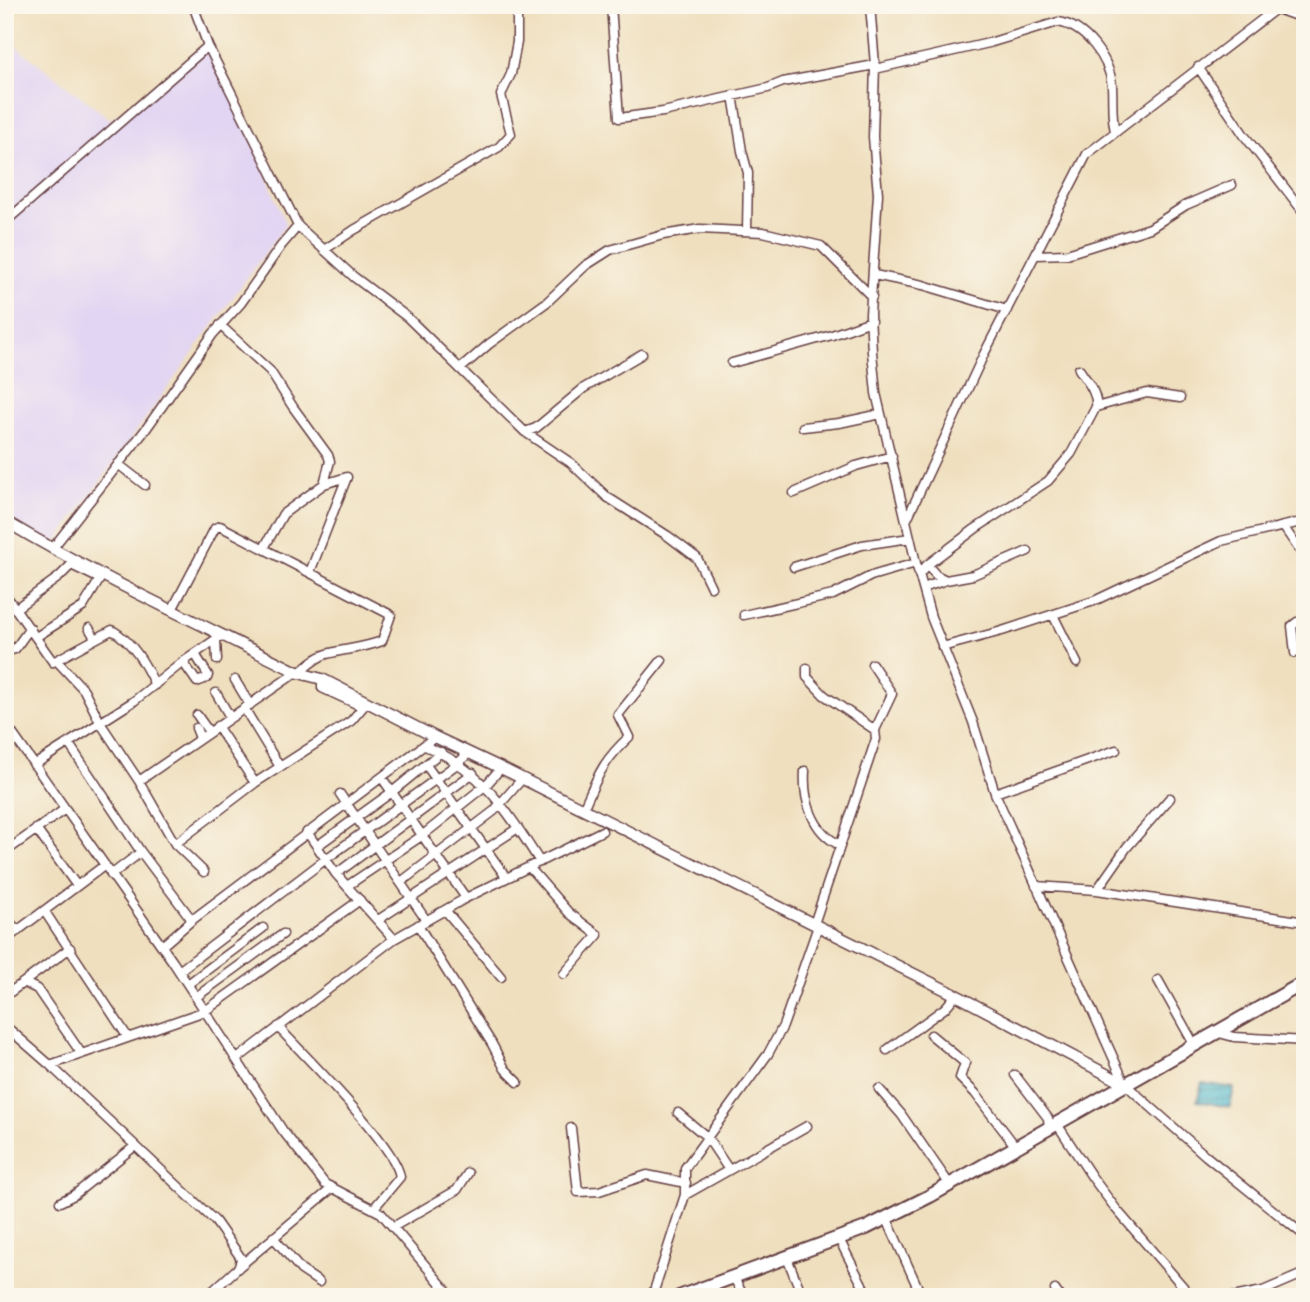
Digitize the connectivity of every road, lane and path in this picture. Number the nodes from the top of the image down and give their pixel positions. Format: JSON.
{"nodes":[{"id":1,"x":193,"y":5,"type":"edge"},
{"id":2,"x":509,"y":5,"type":"edge"},
{"id":3,"x":611,"y":5,"type":"edge"},
{"id":4,"x":870,"y":5,"type":"edge"},
{"id":5,"x":1266,"y":5,"type":"edge"},
{"id":6,"x":1277,"y":8,"type":"junction"},
{"id":7,"x":1305,"y":19,"type":"edge"},
{"id":8,"x":208,"y":46,"type":"junction"},
{"id":9,"x":875,"y":67,"type":"junction"},
{"id":10,"x":1198,"y":67,"type":"junction"},
{"id":11,"x":733,"y":94,"type":"junction"},
{"id":12,"x":1115,"y":131,"type":"junction"},
{"id":13,"x":1232,"y":185,"type":"dead end"},
{"id":14,"x":1305,"y":214,"type":"edge"},
{"id":15,"x":7,"y":219,"type":"edge"},
{"id":16,"x":298,"y":226,"type":"junction"},
{"id":17,"x":747,"y":231,"type":"junction"},
{"id":18,"x":324,"y":250,"type":"junction"},
{"id":19,"x":1036,"y":255,"type":"junction"},
{"id":20,"x":874,"y":275,"type":"junction"},
{"id":21,"x":872,"y":297,"type":"junction"},
{"id":22,"x":1007,"y":310,"type":"junction"},
{"id":23,"x":871,"y":321,"type":"junction"},
{"id":24,"x":220,"y":326,"type":"junction"},
{"id":25,"x":642,"y":354,"type":"dead end"},
{"id":26,"x":732,"y":363,"type":"dead end"},
{"id":27,"x":460,"y":369,"type":"junction"},
{"id":28,"x":1079,"y":369,"type":"dead end"},
{"id":29,"x":1180,"y":398,"type":"dead end"},
{"id":30,"x":1096,"y":407,"type":"junction"},
{"id":31,"x":881,"y":414,"type":"junction"},
{"id":32,"x":803,"y":427,"type":"dead end"},
{"id":33,"x":525,"y":432,"type":"junction"},
{"id":34,"x":892,"y":456,"type":"junction"},
{"id":35,"x":118,"y":464,"type":"junction"},
{"id":36,"x":324,"y":484,"type":"junction"},
{"id":37,"x":145,"y":485,"type":"dead end"},
{"id":38,"x":794,"y":493,"type":"dead end"},
{"id":39,"x":5,"y":521,"type":"edge"},
{"id":40,"x":906,"y":521,"type":"junction"},
{"id":41,"x":1305,"y":521,"type":"edge"},
{"id":42,"x":1283,"y":526,"type":"junction"},
{"id":43,"x":910,"y":538,"type":"junction"},
{"id":44,"x":264,"y":548,"type":"junction"},
{"id":45,"x":52,"y":549,"type":"junction"},
{"id":46,"x":1028,"y":551,"type":"dead end"},
{"id":47,"x":1305,"y":558,"type":"edge"},
{"id":48,"x":916,"y":563,"type":"junction"},
{"id":49,"x":927,"y":565,"type":"junction"},
{"id":50,"x":794,"y":567,"type":"dead end"},
{"id":51,"x":310,"y":572,"type":"junction"},
{"id":52,"x":919,"y":575,"type":"junction"},
{"id":53,"x":946,"y":580,"type":"junction"},
{"id":54,"x":711,"y":587,"type":"dead end"},
{"id":55,"x":923,"y":588,"type":"junction"},
{"id":56,"x":5,"y":594,"type":"edge"},
{"id":57,"x":15,"y":609,"type":"junction"},
{"id":58,"x":172,"y":610,"type":"junction"},
{"id":59,"x":744,"y":615,"type":"dead end"},
{"id":60,"x":1053,"y":615,"type":"junction"},
{"id":61,"x":1305,"y":621,"type":"edge"},
{"id":62,"x":30,"y":628,"type":"junction"},
{"id":63,"x":89,"y":628,"type":"dead end"},
{"id":64,"x":36,"y":637,"type":"junction"},
{"id":65,"x":96,"y":638,"type":"junction"},
{"id":66,"x":219,"y":638,"type":"junction"},
{"id":67,"x":942,"y":647,"type":"junction"},
{"id":68,"x":5,"y":652,"type":"edge"},
{"id":69,"x":1295,"y":653,"type":"dead end"},
{"id":70,"x":195,"y":654,"type":"junction"},
{"id":71,"x":217,"y":660,"type":"dead end"},
{"id":72,"x":662,"y":660,"type":"dead end"},
{"id":73,"x":57,"y":661,"type":"junction"},
{"id":74,"x":183,"y":662,"type":"junction"},
{"id":75,"x":1077,"y":663,"type":"dead end"},
{"id":76,"x":872,"y":664,"type":"dead end"},
{"id":77,"x":807,"y":668,"type":"dead end"},
{"id":78,"x":298,"y":673,"type":"junction"},
{"id":79,"x":322,"y":679,"type":"junction"},
{"id":80,"x":235,"y":680,"type":"dead end"},
{"id":81,"x":155,"y":685,"type":"junction"},
{"id":82,"x":216,"y":694,"type":"dead end"},
{"id":83,"x":247,"y":706,"type":"junction"},
{"id":84,"x":197,"y":715,"type":"dead end"},
{"id":85,"x":230,"y":717,"type":"junction"},
{"id":86,"x":102,"y":724,"type":"junction"},
{"id":87,"x":217,"y":726,"type":"junction"},
{"id":88,"x":7,"y":728,"type":"edge"},
{"id":89,"x":196,"y":728,"type":"dead end"},
{"id":90,"x":876,"y":730,"type":"junction"},
{"id":91,"x":209,"y":732,"type":"junction"},
{"id":92,"x":435,"y":737,"type":"junction"},
{"id":93,"x":200,"y":738,"type":"junction"},
{"id":94,"x":69,"y":744,"type":"junction"},
{"id":95,"x":425,"y":746,"type":"junction"},
{"id":96,"x":1116,"y":750,"type":"dead end"},
{"id":97,"x":440,"y":752,"type":"junction"},
{"id":98,"x":468,"y":753,"type":"junction"},
{"id":99,"x":457,"y":764,"type":"junction"},
{"id":100,"x":34,"y":765,"type":"junction"},
{"id":101,"x":426,"y":765,"type":"junction"},
{"id":102,"x":280,"y":766,"type":"junction"},
{"id":103,"x":501,"y":768,"type":"junction"},
{"id":104,"x":805,"y":771,"type":"dead end"},
{"id":105,"x":472,"y":773,"type":"junction"},
{"id":106,"x":382,"y":778,"type":"junction"},
{"id":107,"x":436,"y":779,"type":"junction"},
{"id":108,"x":522,"y":779,"type":"junction"},
{"id":109,"x":139,"y":781,"type":"junction"},
{"id":110,"x":255,"y":783,"type":"junction"},
{"id":111,"x":486,"y":785,"type":"junction"},
{"id":112,"x":392,"y":792,"type":"junction"},
{"id":113,"x":446,"y":793,"type":"junction"},
{"id":114,"x":995,"y":793,"type":"junction"},
{"id":115,"x":340,"y":794,"type":"dead end"},
{"id":116,"x":1170,"y":798,"type":"dead end"},
{"id":117,"x":347,"y":804,"type":"junction"},
{"id":118,"x":402,"y":804,"type":"junction"},
{"id":119,"x":500,"y":805,"type":"junction"},
{"id":120,"x":455,"y":808,"type":"junction"},
{"id":121,"x":65,"y":809,"type":"junction"},
{"id":122,"x":583,"y":809,"type":"junction"},
{"id":123,"x":356,"y":818,"type":"junction"},
{"id":124,"x":412,"y":820,"type":"junction"},
{"id":125,"x":471,"y":828,"type":"junction"},
{"id":126,"x":518,"y":828,"type":"junction"},
{"id":127,"x":36,"y":830,"type":"junction"},
{"id":128,"x":602,"y":831,"type":"dead end"},
{"id":129,"x":307,"y":832,"type":"junction"},
{"id":130,"x":366,"y":832,"type":"junction"},
{"id":131,"x":422,"y":835,"type":"junction"},
{"id":132,"x":175,"y":844,"type":"junction"},
{"id":133,"x":375,"y":845,"type":"junction"},
{"id":134,"x":840,"y":845,"type":"junction"},
{"id":135,"x":317,"y":846,"type":"junction"},
{"id":136,"x":488,"y":849,"type":"junction"},
{"id":137,"x":5,"y":852,"type":"edge"},
{"id":138,"x":141,"y":852,"type":"junction"},
{"id":139,"x":436,"y":855,"type":"junction"},
{"id":140,"x":326,"y":859,"type":"junction"},
{"id":141,"x":385,"y":861,"type":"junction"},
{"id":142,"x":540,"y":862,"type":"junction"},
{"id":143,"x":105,"y":865,"type":"junction"},
{"id":144,"x":529,"y":867,"type":"junction"},
{"id":145,"x":204,"y":872,"type":"dead end"},
{"id":146,"x":450,"y":873,"type":"junction"},
{"id":147,"x":336,"y":874,"type":"junction"},
{"id":148,"x":111,"y":875,"type":"junction"},
{"id":149,"x":506,"y":877,"type":"junction"},
{"id":150,"x":401,"y":882,"type":"junction"},
{"id":151,"x":77,"y":886,"type":"junction"},
{"id":152,"x":347,"y":886,"type":"junction"},
{"id":153,"x":1037,"y":886,"type":"junction"},
{"id":154,"x":1097,"y":890,"type":"junction"},
{"id":155,"x":466,"y":898,"type":"junction"},
{"id":156,"x":412,"y":899,"type":"junction"},
{"id":157,"x":360,"y":900,"type":"junction"},
{"id":158,"x":445,"y":910,"type":"junction"},
{"id":159,"x":45,"y":912,"type":"junction"},
{"id":160,"x":5,"y":917,"type":"edge"},
{"id":161,"x":192,"y":920,"type":"junction"},
{"id":162,"x":378,"y":920,"type":"junction"},
{"id":163,"x":1305,"y":922,"type":"edge"},
{"id":164,"x":422,"y":923,"type":"junction"},
{"id":165,"x":816,"y":925,"type":"junction"},
{"id":166,"x":263,"y":928,"type":"dead end"},
{"id":167,"x":18,"y":932,"type":"junction"},
{"id":168,"x":283,"y":934,"type":"dead end"},
{"id":169,"x":394,"y":939,"type":"junction"},
{"id":170,"x":5,"y":940,"type":"edge"},
{"id":171,"x":162,"y":946,"type":"junction"},
{"id":172,"x":70,"y":948,"type":"junction"},
{"id":173,"x":179,"y":971,"type":"junction"},
{"id":174,"x":564,"y":974,"type":"dead end"},
{"id":175,"x":501,"y":978,"type":"dead end"},
{"id":176,"x":1157,"y":980,"type":"dead end"},
{"id":177,"x":1305,"y":982,"type":"edge"},
{"id":178,"x":25,"y":983,"type":"junction"},
{"id":179,"x":188,"y":984,"type":"junction"},
{"id":180,"x":956,"y":995,"type":"junction"},
{"id":181,"x":5,"y":996,"type":"edge"},
{"id":182,"x":196,"y":998,"type":"junction"},
{"id":183,"x":205,"y":1011,"type":"junction"},
{"id":184,"x":278,"y":1027,"type":"junction"},
{"id":185,"x":7,"y":1030,"type":"edge"},
{"id":186,"x":1219,"y":1033,"type":"junction"},
{"id":187,"x":931,"y":1035,"type":"dead end"},
{"id":188,"x":127,"y":1037,"type":"junction"},
{"id":189,"x":1305,"y":1041,"type":"edge"},
{"id":190,"x":1195,"y":1046,"type":"junction"},
{"id":191,"x":887,"y":1050,"type":"dead end"},
{"id":192,"x":81,"y":1053,"type":"junction"},
{"id":193,"x":237,"y":1059,"type":"junction"},
{"id":194,"x":50,"y":1065,"type":"junction"},
{"id":195,"x":1015,"y":1075,"type":"dead end"},
{"id":196,"x":518,"y":1082,"type":"dead end"},
{"id":197,"x":1125,"y":1084,"type":"junction"},
{"id":198,"x":879,"y":1089,"type":"dead end"},
{"id":199,"x":678,"y":1112,"type":"dead end"},
{"id":200,"x":807,"y":1126,"type":"dead end"},
{"id":201,"x":1053,"y":1126,"type":"junction"},
{"id":202,"x":571,"y":1128,"type":"dead end"},
{"id":203,"x":707,"y":1137,"type":"junction"},
{"id":204,"x":135,"y":1146,"type":"junction"},
{"id":205,"x":1016,"y":1147,"type":"junction"},
{"id":206,"x":729,"y":1170,"type":"junction"},
{"id":207,"x":468,"y":1174,"type":"dead end"},
{"id":208,"x":686,"y":1183,"type":"junction"},
{"id":209,"x":950,"y":1185,"type":"junction"},
{"id":210,"x":331,"y":1189,"type":"junction"},
{"id":211,"x":685,"y":1195,"type":"junction"},
{"id":212,"x":60,"y":1202,"type":"dead end"},
{"id":213,"x":374,"y":1208,"type":"junction"},
{"id":214,"x":886,"y":1217,"type":"junction"},
{"id":215,"x":393,"y":1227,"type":"junction"},
{"id":216,"x":1305,"y":1236,"type":"edge"},
{"id":217,"x":273,"y":1237,"type":"junction"},
{"id":218,"x":839,"y":1238,"type":"junction"},
{"id":219,"x":787,"y":1258,"type":"junction"},
{"id":220,"x":239,"y":1266,"type":"junction"},
{"id":221,"x":1305,"y":1273,"type":"edge"},
{"id":222,"x":734,"y":1278,"type":"junction"},
{"id":223,"x":319,"y":1282,"type":"dead end"},
{"id":224,"x":1252,"y":1295,"type":"edge"},
{"id":225,"x":868,"y":1296,"type":"edge"},
{"id":226,"x":206,"y":1297,"type":"edge"},
{"id":227,"x":452,"y":1297,"type":"edge"},
{"id":228,"x":652,"y":1297,"type":"edge"},
{"id":229,"x":680,"y":1297,"type":"edge"},
{"id":230,"x":744,"y":1297,"type":"edge"},
{"id":231,"x":803,"y":1297,"type":"edge"},
{"id":232,"x":922,"y":1297,"type":"edge"},
{"id":233,"x":1192,"y":1297,"type":"edge"},
{"id":234,"x":1233,"y":1297,"type":"edge"}],
"edges":[{"from":1,"to":8,"type":"street"},
{"from":2,"to":18,"type":"street"},
{"from":3,"to":11,"type":"street"},
{"from":4,"to":9,"type":"street"},
{"from":5,"to":6,"type":"street"},
{"from":6,"to":7,"type":"street"},
{"from":6,"to":10,"type":"street"},
{"from":8,"to":15,"type":"street"},
{"from":8,"to":16,"type":"street"},
{"from":9,"to":11,"type":"street"},
{"from":9,"to":12,"type":"street"},
{"from":9,"to":20,"type":"street"},
{"from":10,"to":12,"type":"street"},
{"from":10,"to":14,"type":"street"},
{"from":11,"to":17,"type":"street"},
{"from":12,"to":19,"type":"street"},
{"from":13,"to":19,"type":"street"},
{"from":16,"to":18,"type":"street"},
{"from":16,"to":24,"type":"street"},
{"from":17,"to":21,"type":"street"},
{"from":17,"to":27,"type":"street"},
{"from":18,"to":27,"type":"street"},
{"from":19,"to":22,"type":"street"},
{"from":20,"to":21,"type":"street"},
{"from":20,"to":22,"type":"street"},
{"from":21,"to":23,"type":"street"},
{"from":22,"to":40,"type":"street"},
{"from":23,"to":26,"type":"street"},
{"from":23,"to":31,"type":"street"},
{"from":24,"to":35,"type":"street"},
{"from":24,"to":36,"type":"street"},
{"from":25,"to":33,"type":"street"},
{"from":27,"to":33,"type":"street"},
{"from":28,"to":30,"type":"street"},
{"from":29,"to":30,"type":"street"},
{"from":30,"to":49,"type":"street"},
{"from":31,"to":32,"type":"street"},
{"from":31,"to":34,"type":"street"},
{"from":33,"to":54,"type":"street"},
{"from":34,"to":38,"type":"street"},
{"from":34,"to":40,"type":"street"},
{"from":35,"to":37,"type":"street"},
{"from":35,"to":45,"type":"street"},
{"from":36,"to":44,"type":"street"},
{"from":36,"to":51,"type":"street"},
{"from":39,"to":45,"type":"street"},
{"from":40,"to":43,"type":"street"},
{"from":41,"to":42,"type":"street"},
{"from":42,"to":47,"type":"street"},
{"from":42,"to":60,"type":"street"},
{"from":43,"to":48,"type":"street"},
{"from":43,"to":50,"type":"street"},
{"from":44,"to":51,"type":"street"},
{"from":44,"to":58,"type":"street"},
{"from":45,"to":58,"type":"street"},
{"from":46,"to":53,"type":"street"},
{"from":48,"to":52,"type":"street"},
{"from":48,"to":59,"type":"street"},
{"from":49,"to":52,"type":"street"},
{"from":49,"to":53,"type":"street"},
{"from":51,"to":78,"type":"street"},
{"from":52,"to":55,"type":"street"},
{"from":53,"to":55,"type":"street"},
{"from":55,"to":67,"type":"street"},
{"from":56,"to":57,"type":"street"},
{"from":57,"to":62,"type":"street"},
{"from":57,"to":64,"type":"street"},
{"from":58,"to":66,"type":"street"},
{"from":60,"to":67,"type":"street"},
{"from":60,"to":75,"type":"street"},
{"from":61,"to":69,"type":"street"},
{"from":62,"to":64,"type":"street"},
{"from":62,"to":68,"type":"street"},
{"from":63,"to":65,"type":"street"},
{"from":64,"to":73,"type":"street"},
{"from":65,"to":73,"type":"street"},
{"from":65,"to":81,"type":"street"},
{"from":66,"to":70,"type":"street"},
{"from":66,"to":71,"type":"street"},
{"from":66,"to":78,"type":"street"},
{"from":67,"to":114,"type":"street"},
{"from":70,"to":74,"type":"street"},
{"from":70,"to":74,"type":"street"},
{"from":72,"to":122,"type":"street"},
{"from":73,"to":86,"type":"street"},
{"from":74,"to":81,"type":"street"},
{"from":76,"to":90,"type":"street"},
{"from":77,"to":90,"type":"street"},
{"from":78,"to":79,"type":"street"},
{"from":78,"to":83,"type":"street"},
{"from":79,"to":92,"type":"street"},
{"from":79,"to":102,"type":"street"},
{"from":80,"to":83,"type":"street"},
{"from":81,"to":86,"type":"street"},
{"from":82,"to":85,"type":"street"},
{"from":83,"to":85,"type":"street"},
{"from":83,"to":102,"type":"street"},
{"from":84,"to":91,"type":"street"},
{"from":85,"to":87,"type":"street"},
{"from":86,"to":94,"type":"street"},
{"from":86,"to":109,"type":"street"},
{"from":87,"to":91,"type":"street"},
{"from":87,"to":110,"type":"street"},
{"from":88,"to":100,"type":"street"},
{"from":89,"to":93,"type":"street"},
{"from":90,"to":134,"type":"street"},
{"from":91,"to":93,"type":"street"},
{"from":92,"to":95,"type":"street"},
{"from":92,"to":98,"type":"street"},
{"from":93,"to":109,"type":"street"},
{"from":94,"to":100,"type":"street"},
{"from":94,"to":138,"type":"street"},
{"from":95,"to":97,"type":"street"},
{"from":95,"to":106,"type":"street"},
{"from":96,"to":114,"type":"street"},
{"from":97,"to":99,"type":"street"},
{"from":97,"to":101,"type":"street"},
{"from":98,"to":99,"type":"street"},
{"from":98,"to":103,"type":"street"},
{"from":99,"to":105,"type":"street"},
{"from":99,"to":107,"type":"street"},
{"from":100,"to":121,"type":"street"},
{"from":101,"to":107,"type":"street"},
{"from":101,"to":112,"type":"street"},
{"from":102,"to":110,"type":"street"},
{"from":103,"to":108,"type":"street"},
{"from":103,"to":111,"type":"street"},
{"from":104,"to":134,"type":"street"},
{"from":105,"to":111,"type":"street"},
{"from":105,"to":113,"type":"street"},
{"from":106,"to":112,"type":"street"},
{"from":106,"to":117,"type":"street"},
{"from":107,"to":113,"type":"street"},
{"from":107,"to":118,"type":"street"},
{"from":108,"to":119,"type":"street"},
{"from":108,"to":122,"type":"street"},
{"from":109,"to":132,"type":"street"},
{"from":110,"to":132,"type":"street"},
{"from":111,"to":119,"type":"street"},
{"from":111,"to":120,"type":"street"},
{"from":112,"to":118,"type":"street"},
{"from":112,"to":123,"type":"street"},
{"from":113,"to":120,"type":"street"},
{"from":113,"to":124,"type":"street"},
{"from":114,"to":153,"type":"street"},
{"from":115,"to":117,"type":"street"},
{"from":116,"to":154,"type":"street"},
{"from":117,"to":123,"type":"street"},
{"from":117,"to":129,"type":"street"},
{"from":118,"to":124,"type":"street"},
{"from":118,"to":130,"type":"street"},
{"from":119,"to":125,"type":"street"},
{"from":119,"to":126,"type":"street"},
{"from":120,"to":125,"type":"street"},
{"from":120,"to":131,"type":"street"},
{"from":121,"to":127,"type":"street"},
{"from":121,"to":143,"type":"street"},
{"from":122,"to":165,"type":"street"},
{"from":123,"to":130,"type":"street"},
{"from":123,"to":135,"type":"street"},
{"from":124,"to":131,"type":"street"},
{"from":124,"to":133,"type":"street"},
{"from":125,"to":136,"type":"street"},
{"from":125,"to":139,"type":"street"},
{"from":126,"to":136,"type":"street"},
{"from":126,"to":142,"type":"street"},
{"from":127,"to":137,"type":"street"},
{"from":127,"to":151,"type":"street"},
{"from":128,"to":142,"type":"street"},
{"from":129,"to":135,"type":"street"},
{"from":129,"to":161,"type":"street"},
{"from":130,"to":133,"type":"street"},
{"from":130,"to":140,"type":"street"},
{"from":131,"to":139,"type":"street"},
{"from":131,"to":141,"type":"street"},
{"from":132,"to":145,"type":"street"},
{"from":133,"to":141,"type":"street"},
{"from":133,"to":147,"type":"street"},
{"from":134,"to":165,"type":"street"},
{"from":135,"to":140,"type":"street"},
{"from":136,"to":146,"type":"street"},
{"from":136,"to":149,"type":"street"},
{"from":138,"to":148,"type":"street"},
{"from":138,"to":161,"type":"street"},
{"from":139,"to":146,"type":"street"},
{"from":139,"to":150,"type":"street"},
{"from":140,"to":147,"type":"street"},
{"from":140,"to":173,"type":"street"},
{"from":141,"to":150,"type":"street"},
{"from":141,"to":152,"type":"street"},
{"from":142,"to":144,"type":"street"},
{"from":143,"to":148,"type":"street"},
{"from":143,"to":151,"type":"street"},
{"from":144,"to":149,"type":"street"},
{"from":144,"to":174,"type":"street"},
{"from":146,"to":155,"type":"street"},
{"from":146,"to":156,"type":"street"},
{"from":147,"to":152,"type":"street"},
{"from":148,"to":171,"type":"street"},
{"from":149,"to":155,"type":"street"},
{"from":150,"to":156,"type":"street"},
{"from":151,"to":159,"type":"street"},
{"from":152,"to":157,"type":"street"},
{"from":153,"to":154,"type":"street"},
{"from":153,"to":197,"type":"street"},
{"from":154,"to":163,"type":"street"},
{"from":155,"to":158,"type":"street"},
{"from":156,"to":162,"type":"street"},
{"from":156,"to":164,"type":"street"},
{"from":157,"to":162,"type":"street"},
{"from":157,"to":183,"type":"street"},
{"from":158,"to":164,"type":"street"},
{"from":158,"to":175,"type":"street"},
{"from":159,"to":167,"type":"street"},
{"from":159,"to":172,"type":"street"},
{"from":160,"to":167,"type":"street"},
{"from":161,"to":171,"type":"street"},
{"from":162,"to":169,"type":"street"},
{"from":164,"to":169,"type":"street"},
{"from":164,"to":196,"type":"street"},
{"from":165,"to":180,"type":"street"},
{"from":165,"to":203,"type":"street"},
{"from":166,"to":179,"type":"street"},
{"from":167,"to":170,"type":"street"},
{"from":168,"to":182,"type":"street"},
{"from":169,"to":184,"type":"street"},
{"from":171,"to":173,"type":"street"},
{"from":172,"to":178,"type":"street"},
{"from":172,"to":188,"type":"street"},
{"from":173,"to":179,"type":"street"},
{"from":176,"to":190,"type":"street"},
{"from":177,"to":186,"type":"main road"},
{"from":178,"to":181,"type":"street"},
{"from":178,"to":192,"type":"street"},
{"from":179,"to":182,"type":"street"},
{"from":180,"to":191,"type":"street"},
{"from":180,"to":197,"type":"street"},
{"from":182,"to":183,"type":"street"},
{"from":183,"to":188,"type":"street"},
{"from":183,"to":193,"type":"street"},
{"from":184,"to":193,"type":"street"},
{"from":184,"to":213,"type":"street"},
{"from":185,"to":194,"type":"street"},
{"from":186,"to":189,"type":"street"},
{"from":186,"to":190,"type":"main road"},
{"from":187,"to":205,"type":"street"},
{"from":188,"to":192,"type":"street"},
{"from":190,"to":197,"type":"main road"},
{"from":192,"to":194,"type":"street"},
{"from":193,"to":210,"type":"street"},
{"from":194,"to":204,"type":"street"},
{"from":195,"to":201,"type":"street"},
{"from":197,"to":201,"type":"main road"},
{"from":197,"to":216,"type":"street"},
{"from":198,"to":209,"type":"street"},
{"from":199,"to":203,"type":"street"},
{"from":200,"to":206,"type":"street"},
{"from":201,"to":205,"type":"main road"},
{"from":201,"to":233,"type":"street"},
{"from":202,"to":208,"type":"street"},
{"from":203,"to":206,"type":"street"},
{"from":203,"to":208,"type":"street"},
{"from":204,"to":212,"type":"street"},
{"from":204,"to":220,"type":"street"},
{"from":205,"to":209,"type":"main road"},
{"from":206,"to":211,"type":"street"},
{"from":207,"to":215,"type":"street"},
{"from":208,"to":211,"type":"street"},
{"from":209,"to":214,"type":"main road"},
{"from":210,"to":213,"type":"street"},
{"from":210,"to":217,"type":"street"},
{"from":211,"to":228,"type":"street"},
{"from":213,"to":215,"type":"street"},
{"from":214,"to":218,"type":"main road"},
{"from":214,"to":232,"type":"street"},
{"from":215,"to":227,"type":"street"},
{"from":217,"to":220,"type":"street"},
{"from":217,"to":223,"type":"street"},
{"from":218,"to":219,"type":"main road"},
{"from":218,"to":225,"type":"street"},
{"from":219,"to":222,"type":"main road"},
{"from":219,"to":231,"type":"street"},
{"from":220,"to":226,"type":"street"},
{"from":221,"to":224,"type":"street"},
{"from":222,"to":229,"type":"main road"},
{"from":222,"to":230,"type":"street"},
{"from":224,"to":234,"type":"street"}]}
